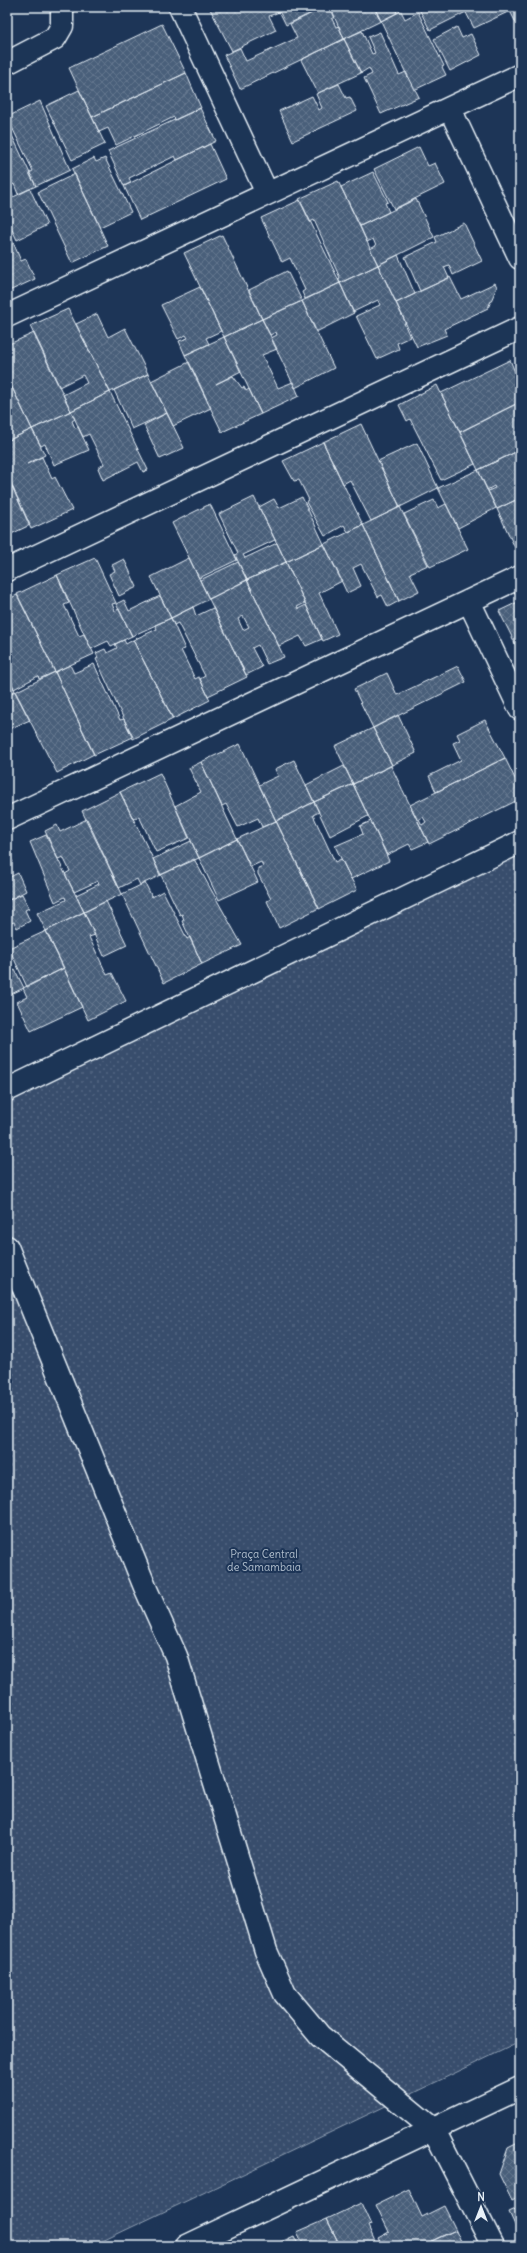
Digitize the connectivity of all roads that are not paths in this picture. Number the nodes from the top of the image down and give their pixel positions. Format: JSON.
{"nodes":[{"id":1,"x":62,"y":7,"type":"edge"},
{"id":2,"x":180,"y":7,"type":"edge"},
{"id":3,"x":7,"y":62,"type":"edge"},
{"id":4,"x":520,"y":75,"type":"edge"},
{"id":5,"x":450,"y":109,"type":"junction"},
{"id":6,"x":267,"y":193,"type":"junction"},
{"id":7,"x":520,"y":258,"type":"edge"},
{"id":8,"x":7,"y":316,"type":"edge"},
{"id":9,"x":520,"y":328,"type":"edge"},
{"id":10,"x":7,"y":570,"type":"edge"},
{"id":11,"x":520,"y":577,"type":"edge"},
{"id":12,"x":469,"y":602,"type":"junction"},
{"id":13,"x":520,"y":709,"type":"edge"},
{"id":14,"x":7,"y":819,"type":"edge"},
{"id":15,"x":520,"y":842,"type":"edge"},
{"id":16,"x":7,"y":1090,"type":"edge"},
{"id":17,"x":7,"y":1247,"type":"edge"},
{"id":18,"x":520,"y":2088,"type":"edge"},
{"id":19,"x":434,"y":2130,"type":"junction"},
{"id":20,"x":188,"y":2246,"type":"edge"},
{"id":21,"x":493,"y":2246,"type":"edge"}],
"edges":[{"from":1,"to":3,"type":"street"},
{"from":2,"to":6,"type":"street"},
{"from":4,"to":5,"type":"street"},
{"from":5,"to":6,"type":"street"},
{"from":5,"to":7,"type":"street"},
{"from":6,"to":8,"type":"street"},
{"from":9,"to":10,"type":"street"},
{"from":11,"to":12,"type":"street"},
{"from":12,"to":13,"type":"street"},
{"from":12,"to":14,"type":"street"},
{"from":15,"to":16,"type":"street"},
{"from":17,"to":19,"type":"street"},
{"from":18,"to":19,"type":"street"},
{"from":19,"to":20,"type":"street"},
{"from":19,"to":21,"type":"street"}]}
